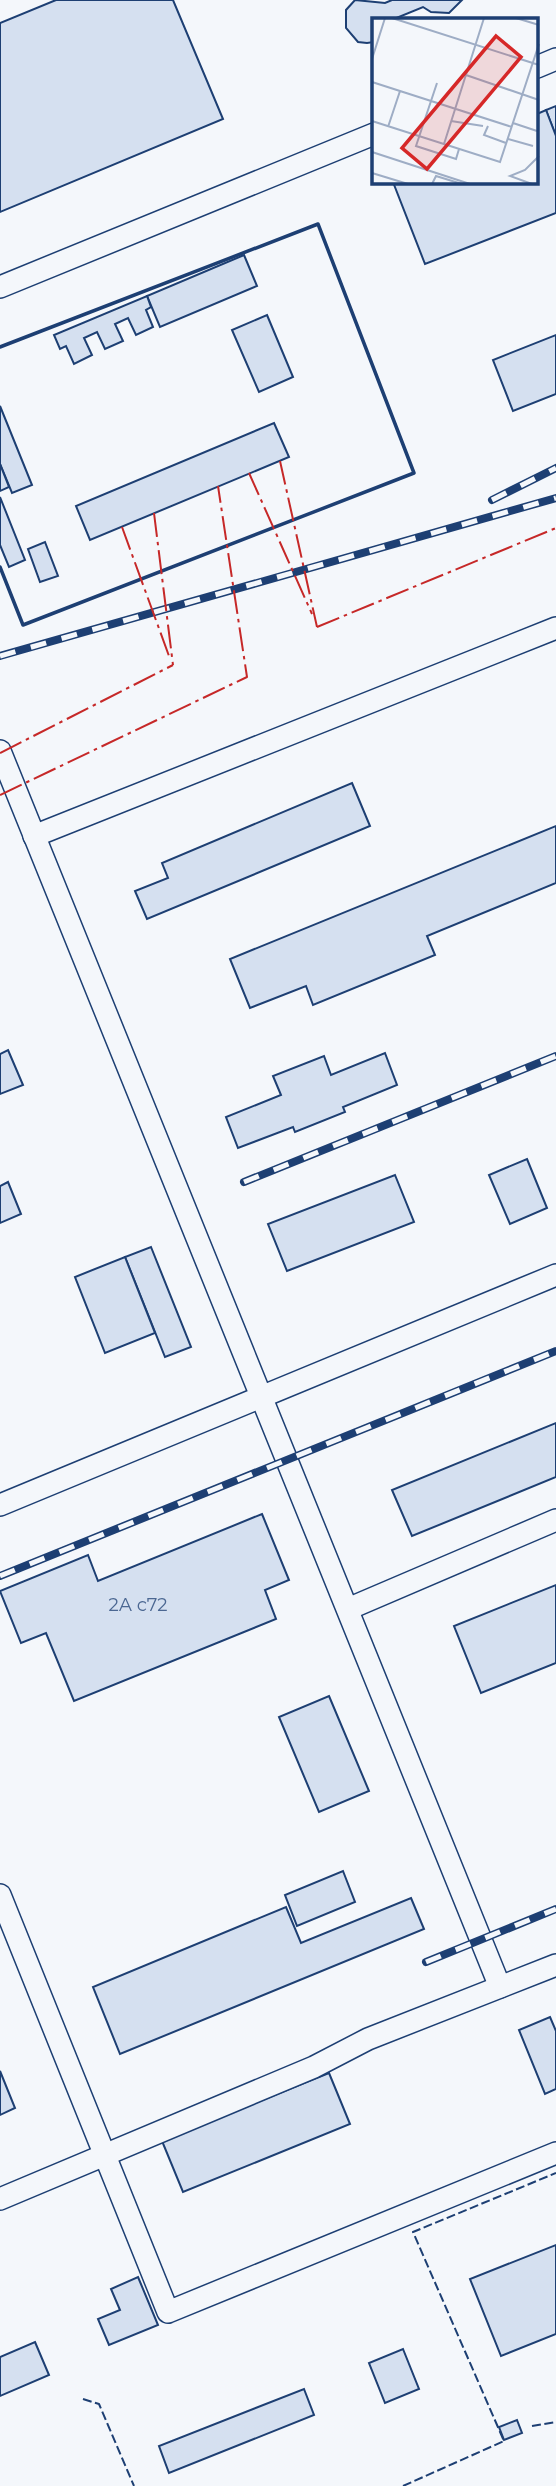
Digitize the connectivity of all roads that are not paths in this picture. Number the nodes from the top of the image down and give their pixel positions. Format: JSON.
{"nodes":[{"id":1,"x":556,"y":59,"type":"edge"},
{"id":2,"x":538,"y":66,"type":"edge"},
{"id":3,"x":372,"y":135,"type":"edge"},
{"id":4,"x":0,"y":288,"type":"edge"},
{"id":5,"x":556,"y":628,"type":"edge"},
{"id":6,"x":0,"y":751,"type":"edge"},
{"id":7,"x":34,"y":836,"type":"junction"},
{"id":8,"x":556,"y":1275,"type":"edge"},
{"id":9,"x":261,"y":1395,"type":"junction"},
{"id":10,"x":0,"y":1505,"type":"edge"},
{"id":11,"x":556,"y":1520,"type":"edge"},
{"id":12,"x":348,"y":1609,"type":"junction"},
{"id":13,"x":0,"y":1895,"type":"edge"},
{"id":14,"x":556,"y":1965,"type":"edge"},
{"id":15,"x":500,"y":1987,"type":"junction"},
{"id":16,"x":556,"y":2153,"type":"edge"},
{"id":17,"x":106,"y":2154,"type":"junction"},
{"id":18,"x":0,"y":2199,"type":"edge"}],
"edges":[{"from":1,"to":2,"type":"lane"},
{"from":3,"to":4,"type":"lane"},
{"from":5,"to":7,"type":"lane"},
{"from":6,"to":7,"type":"lane"},
{"from":7,"to":9,"type":"lane"},
{"from":8,"to":9,"type":"lane"},
{"from":9,"to":10,"type":"lane"},
{"from":9,"to":12,"type":"lane"},
{"from":11,"to":12,"type":"lane"},
{"from":12,"to":15,"type":"lane"},
{"from":13,"to":17,"type":"lane"},
{"from":14,"to":15,"type":"lane"},
{"from":15,"to":17,"type":"lane"},
{"from":16,"to":17,"type":"lane"},
{"from":17,"to":18,"type":"lane"}]}
